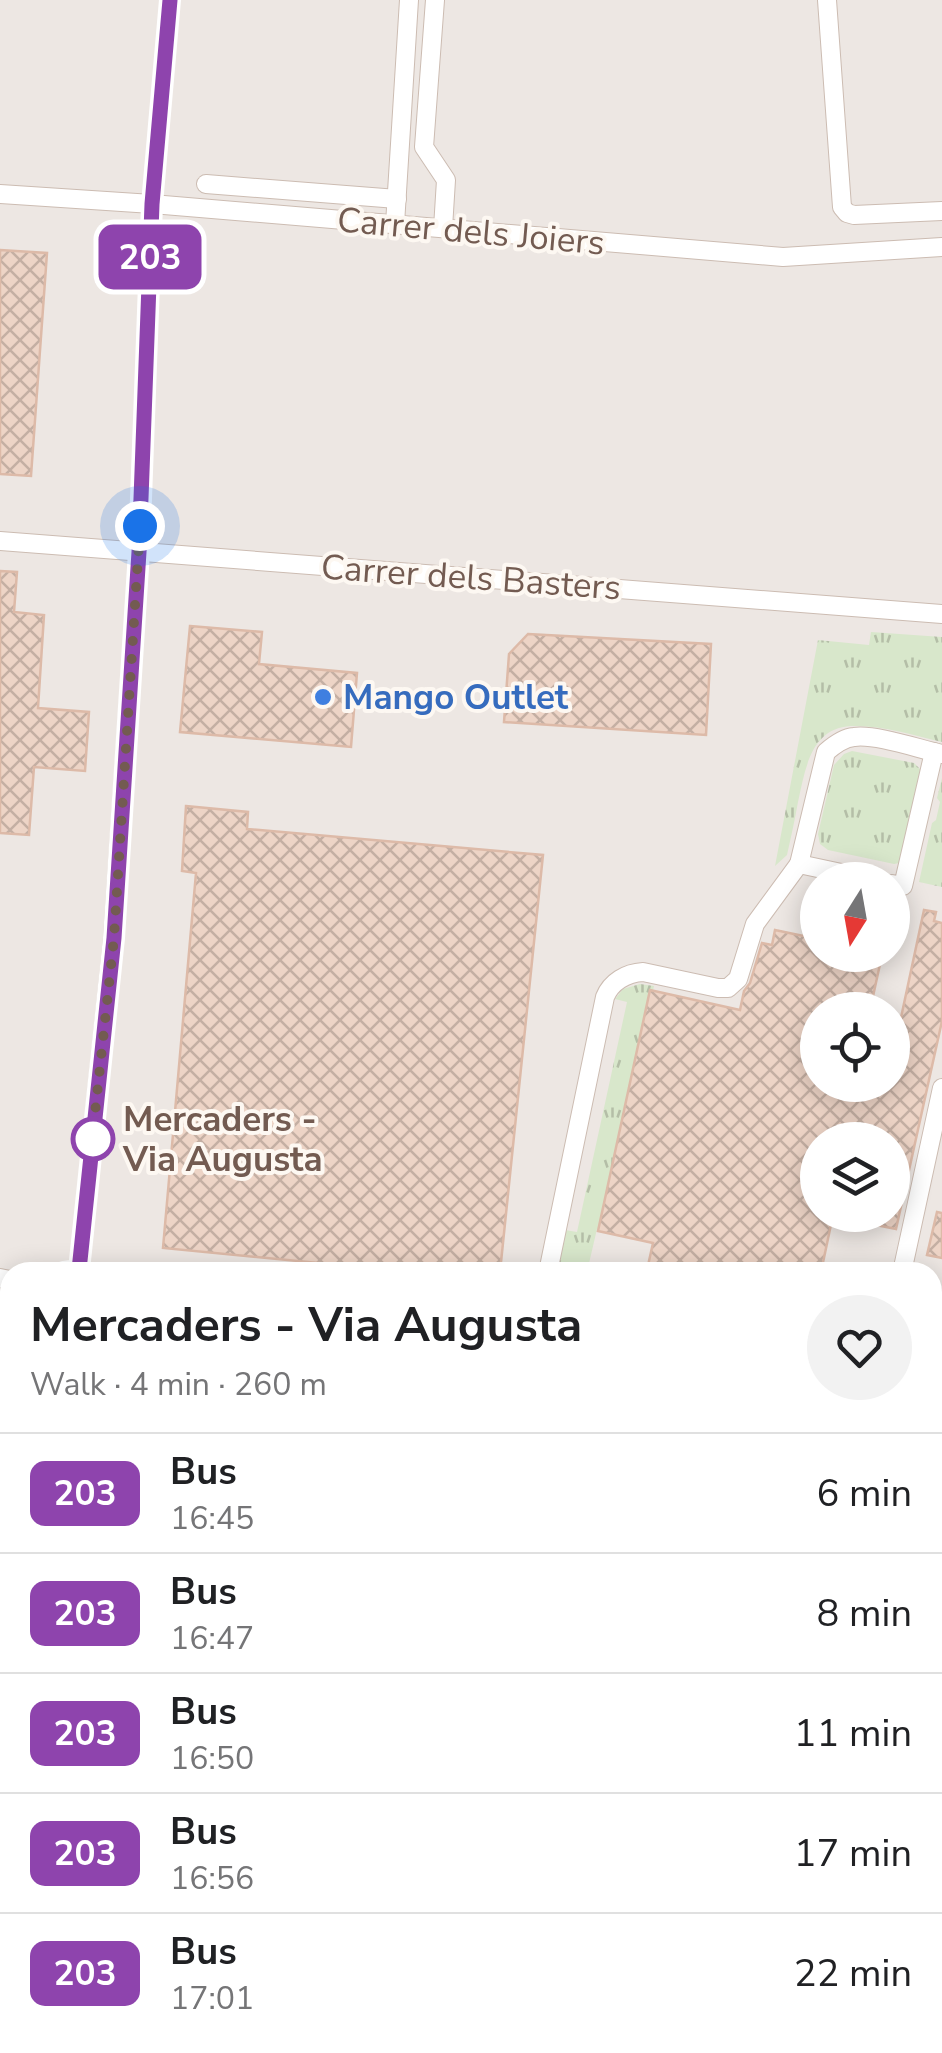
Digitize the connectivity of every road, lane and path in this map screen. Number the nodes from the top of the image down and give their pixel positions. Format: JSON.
{"nodes":[{"id":1,"x":170,"y":0,"type":"edge"},
{"id":2,"x":408,"y":0,"type":"edge"},
{"id":3,"x":435,"y":0,"type":"edge"},
{"id":4,"x":826,"y":0,"type":"edge"},
{"id":5,"x":206,"y":184,"type":"dead end"},
{"id":6,"x":0,"y":194,"type":"edge"},
{"id":7,"x":397,"y":199,"type":"junction"},
{"id":8,"x":152,"y":204,"type":"junction"},
{"id":9,"x":942,"y":211,"type":"edge"},
{"id":10,"x":396,"y":224,"type":"junction"},
{"id":11,"x":443,"y":228,"type":"junction"},
{"id":12,"x":942,"y":247,"type":"edge"},
{"id":13,"x":0,"y":541,"type":"edge"},
{"id":14,"x":139,"y":552,"type":"junction"},
{"id":15,"x":942,"y":614,"type":"edge"},
{"id":16,"x":938,"y":753,"type":"edge"},
{"id":17,"x":909,"y":862,"type":"edge"},
{"id":18,"x":799,"y":864,"type":"joint"},
{"id":19,"x":942,"y":1088,"type":"edge"},
{"id":20,"x":77,"y":1262,"type":"edge"},
{"id":21,"x":550,"y":1262,"type":"edge"},
{"id":22,"x":904,"y":1262,"type":"edge"}],
"edges":[{"from":1,"to":8,"type":"street"},
{"from":2,"to":7,"type":"street"},
{"from":3,"to":11,"type":"street"},
{"from":4,"to":9,"type":"street"},
{"from":5,"to":7,"type":"street"},
{"from":6,"to":8,"type":"street","name":"Carrer dels Joiers"},
{"from":7,"to":10,"type":"street"},
{"from":8,"to":10,"type":"street","name":"Carrer dels Joiers"},
{"from":8,"to":14,"type":"street"},
{"from":10,"to":11,"type":"street","name":"Carrer dels Joiers"},
{"from":11,"to":12,"type":"street","name":"Carrer dels Joiers"},
{"from":13,"to":14,"type":"street","name":"Carrer dels Basters"},
{"from":14,"to":15,"type":"street","name":"Carrer dels Basters"},
{"from":14,"to":20,"type":"street"},
{"from":16,"to":17,"type":"street"},
{"from":16,"to":18,"type":"street"},
{"from":18,"to":21,"type":"street"},
{"from":19,"to":22,"type":"street"}]}
